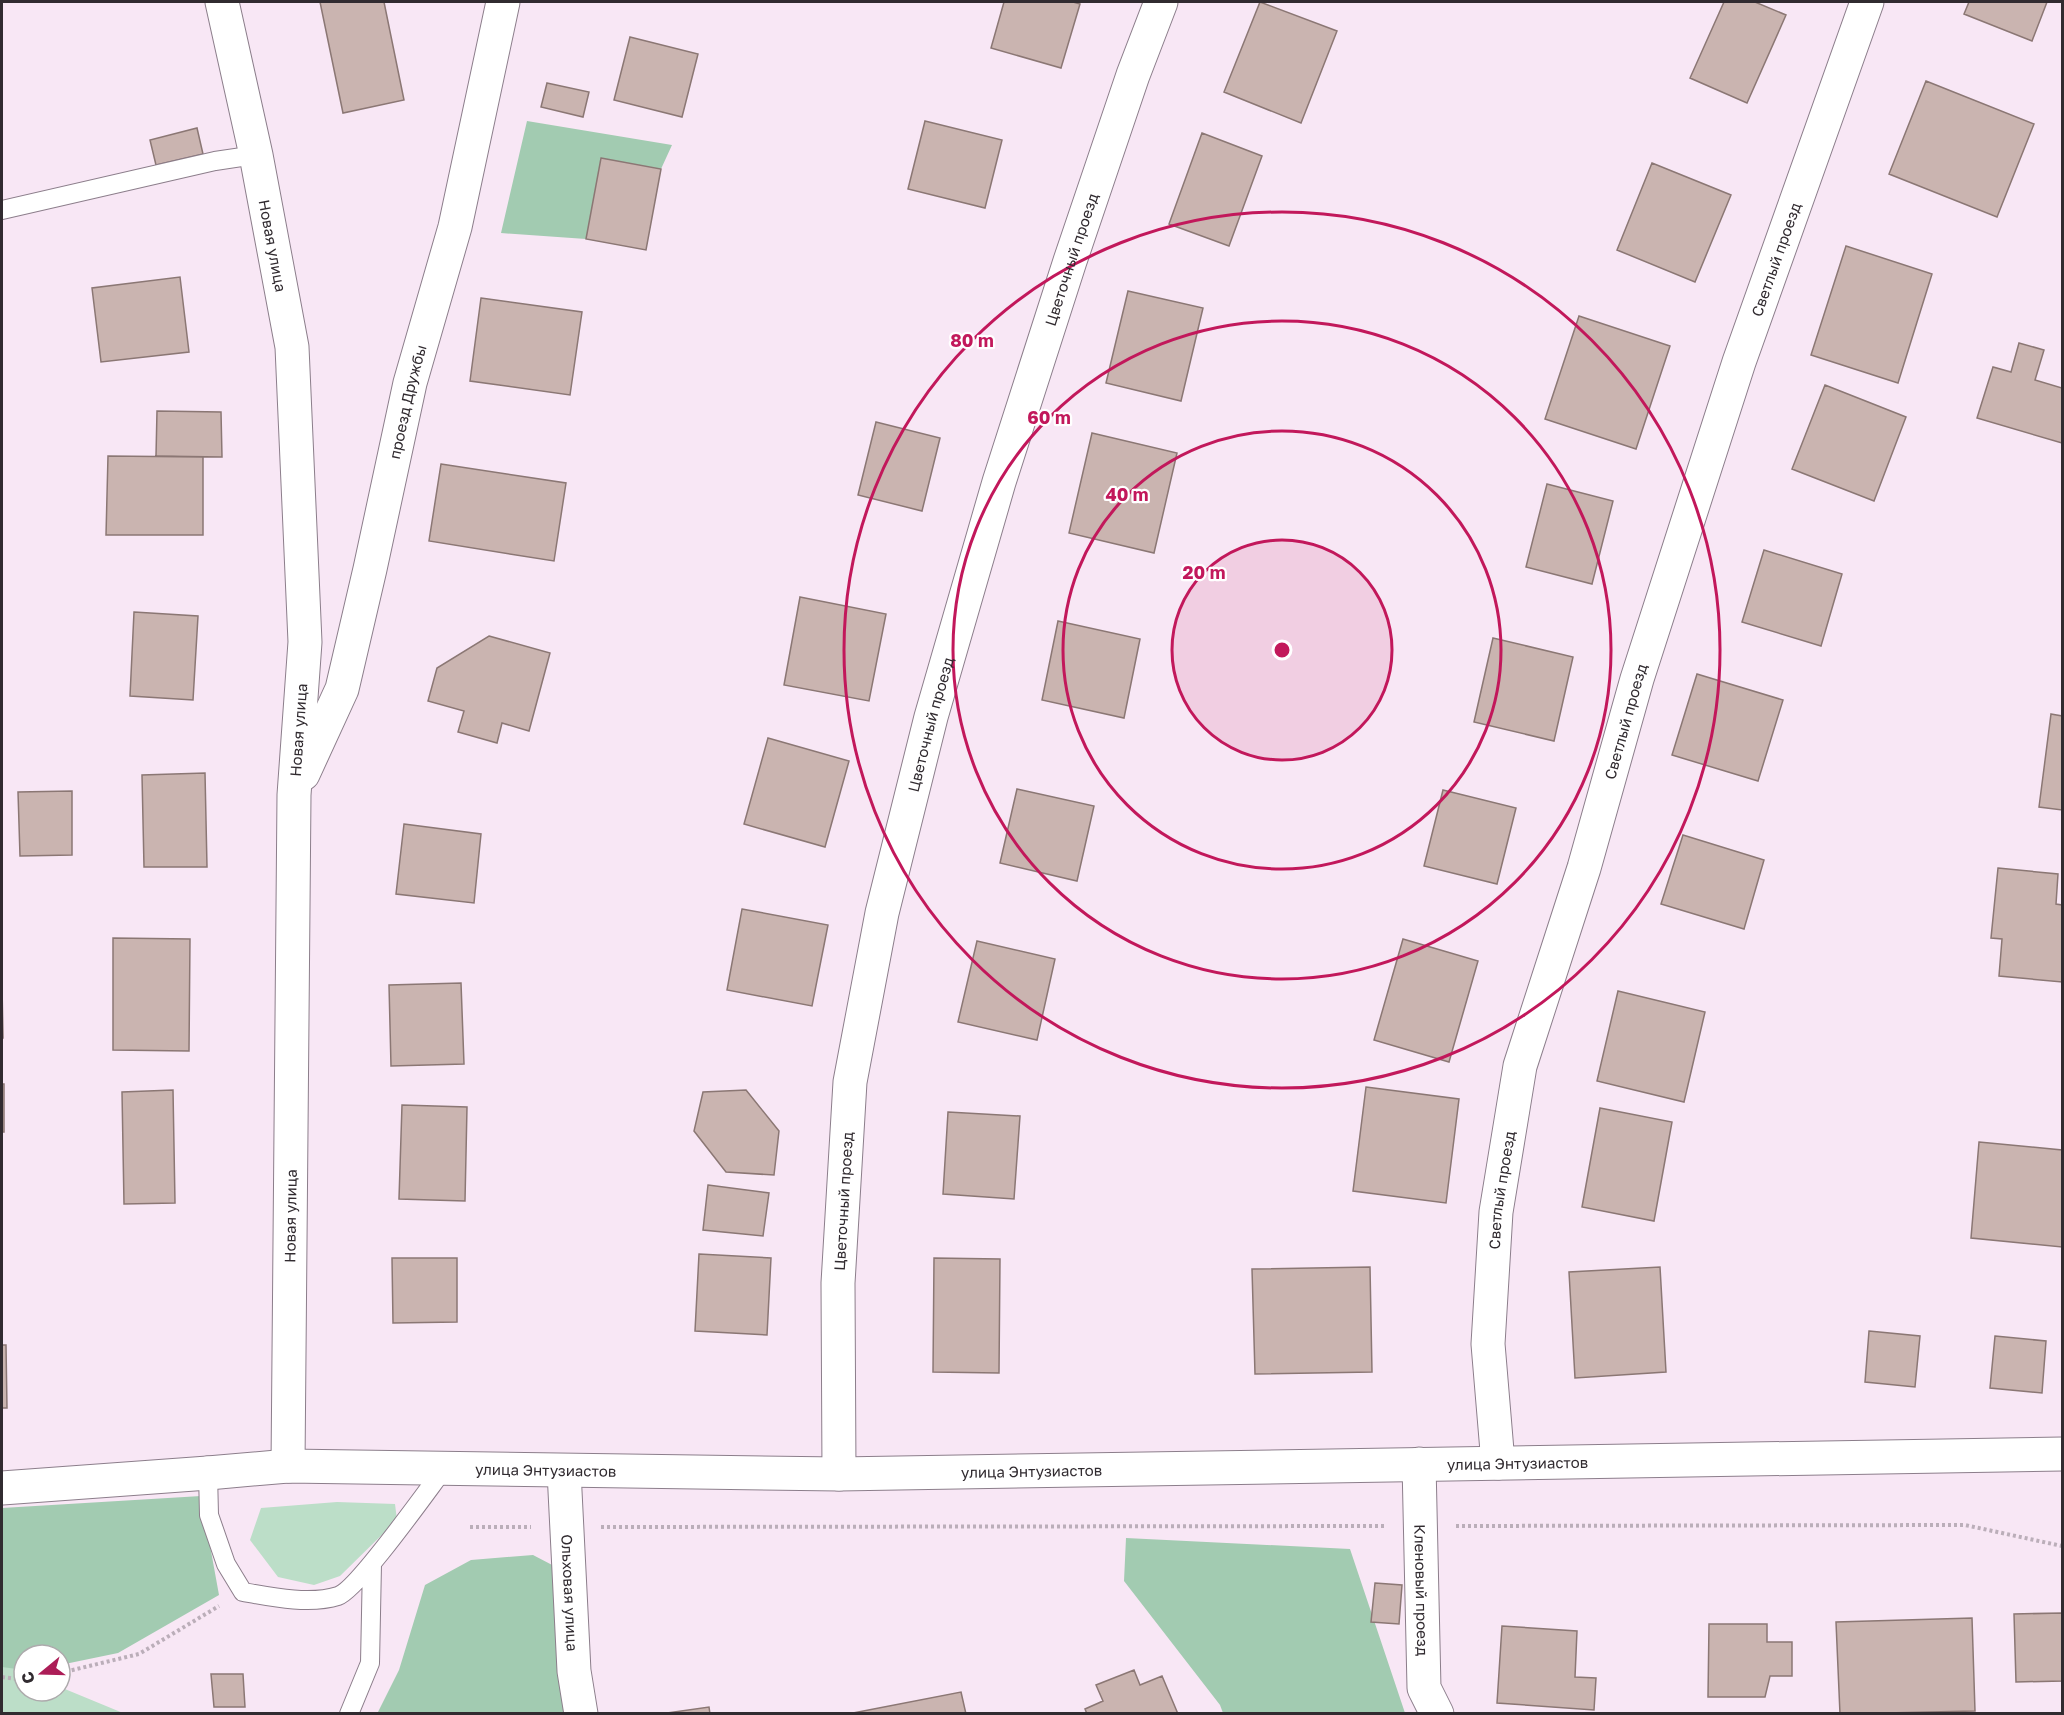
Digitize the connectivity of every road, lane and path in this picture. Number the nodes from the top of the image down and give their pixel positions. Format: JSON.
{"nodes":[{"id":1,"x":222,"y":2,"type":"edge"},
{"id":2,"x":503,"y":2,"type":"edge"},
{"id":3,"x":1161,"y":2,"type":"edge"},
{"id":4,"x":1867,"y":2,"type":"edge"},
{"id":5,"x":256,"y":155,"type":"junction"},
{"id":6,"x":2,"y":210,"type":"edge"},
{"id":7,"x":294,"y":795,"type":"junction"},
{"id":8,"x":2062,"y":1454,"type":"edge"},
{"id":9,"x":1498,"y":1463,"type":"junction"},
{"id":10,"x":1419,"y":1464,"type":"junction"},
{"id":11,"x":288,"y":1466,"type":"junction"},
{"id":12,"x":443,"y":1470,"type":"junction"},
{"id":13,"x":564,"y":1471,"type":"junction"},
{"id":14,"x":208,"y":1473,"type":"junction"},
{"id":15,"x":839,"y":1474,"type":"junction"},
{"id":16,"x":2,"y":1488,"type":"edge"},
{"id":17,"x":1421,"y":1526,"type":"junction"},
{"id":18,"x":470,"y":1527,"type":"dead end"},
{"id":19,"x":567,"y":1527,"type":"junction"},
{"id":20,"x":2062,"y":1546,"type":"edge"},
{"id":21,"x":372,"y":1564,"type":"junction"},
{"id":22,"x":243,"y":1592,"type":"junction"},
{"id":23,"x":72,"y":1670,"type":"edge"},
{"id":24,"x":349,"y":1713,"type":"edge"},
{"id":25,"x":581,"y":1713,"type":"edge"},
{"id":26,"x":1437,"y":1713,"type":"edge"}],
"edges":[{"from":1,"to":5,"type":"street","name":"Новая улица"},
{"from":2,"to":7,"type":"street","name":"проезд Дружбы"},
{"from":3,"to":15,"type":"street","name":"Цветочный проезд"},
{"from":4,"to":9,"type":"street","name":"Светлый проезд"},
{"from":5,"to":6,"type":"lane"},
{"from":5,"to":7,"type":"street","name":"Новая улица"},
{"from":7,"to":11,"type":"street","name":"Новая улица"},
{"from":8,"to":9,"type":"street","name":"улица Энтузиастов"},
{"from":9,"to":10,"type":"street","name":"улица Энтузиастов"},
{"from":10,"to":15,"type":"street","name":"улица Энтузиастов"},
{"from":10,"to":17,"type":"street","name":"Кленовый проезд"},
{"from":11,"to":12,"type":"street","name":"улица Энтузиастов"},
{"from":11,"to":14,"type":"street","name":"улица Энтузиастов"},
{"from":12,"to":13,"type":"street","name":"улица Энтузиастов"},
{"from":12,"to":21,"type":"lane"},
{"from":13,"to":15,"type":"street","name":"улица Энтузиастов"},
{"from":13,"to":19,"type":"street","name":"Ольховая улица"},
{"from":14,"to":16,"type":"street","name":"улица Энтузиастов"},
{"from":14,"to":22,"type":"lane"},
{"from":17,"to":19,"type":"path"},
{"from":17,"to":20,"type":"path"},
{"from":17,"to":26,"type":"street","name":"Кленовый проезд"},
{"from":18,"to":19,"type":"path"},
{"from":19,"to":25,"type":"street","name":"Ольховая улица"},
{"from":21,"to":22,"type":"lane"},
{"from":21,"to":24,"type":"lane"},
{"from":22,"to":23,"type":"path"}]}
